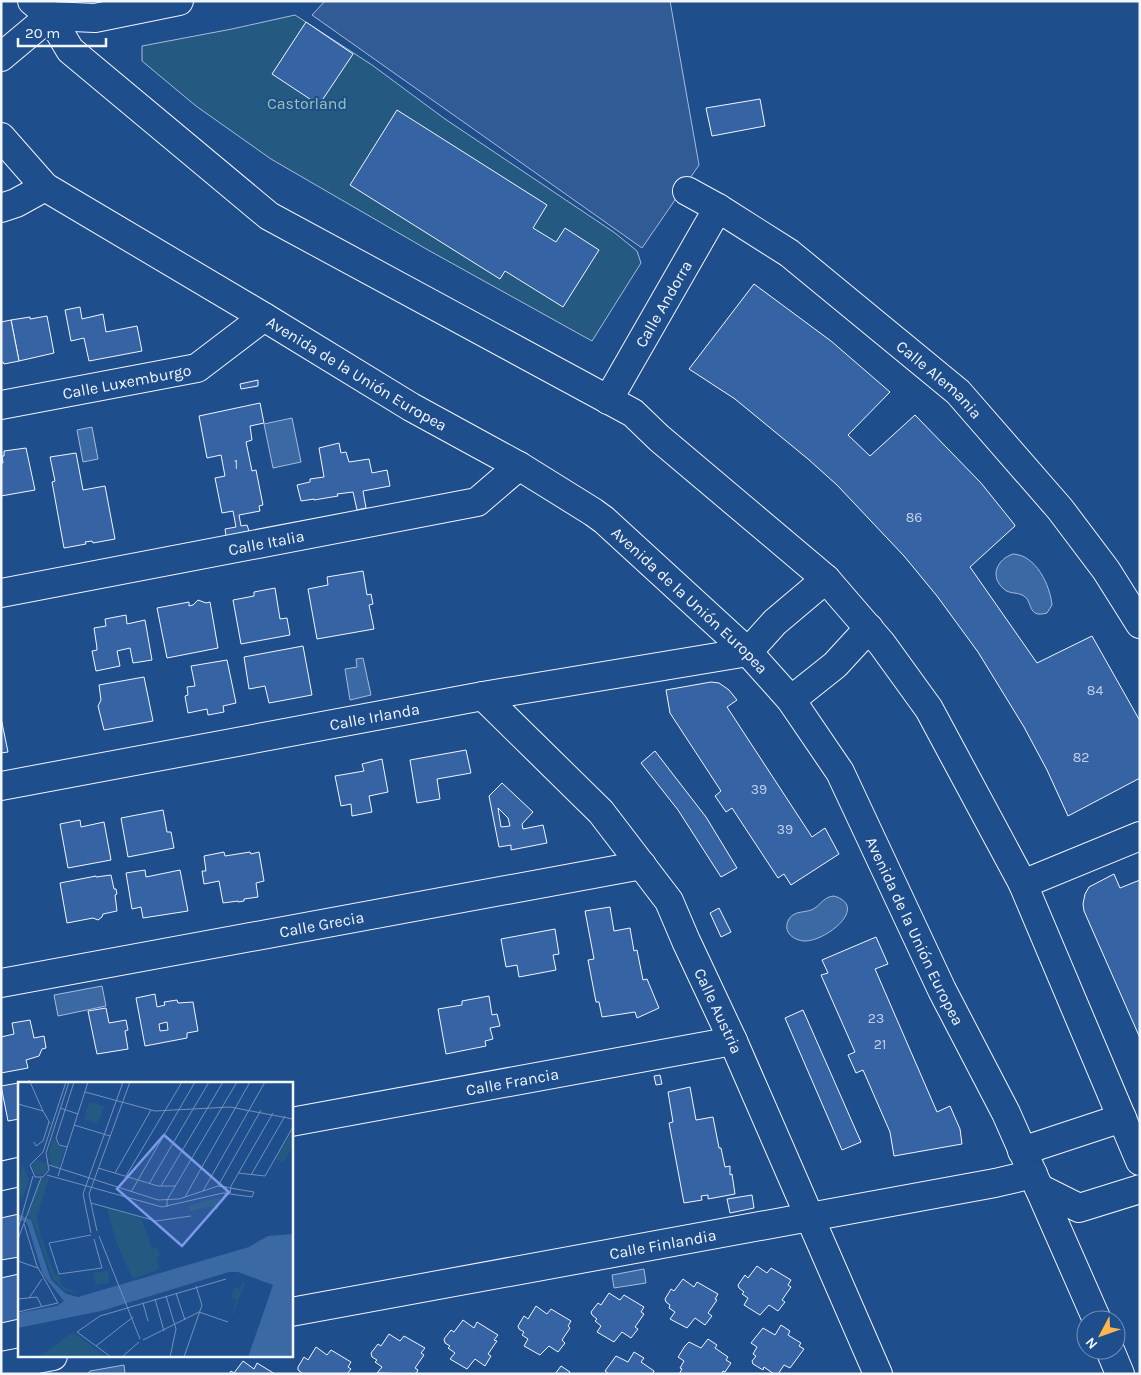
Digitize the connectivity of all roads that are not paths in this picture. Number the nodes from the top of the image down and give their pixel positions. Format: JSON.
{"nodes":[{"id":1,"x":179,"y":1,"type":"edge"},
{"id":2,"x":41,"y":9,"type":"edge"},
{"id":3,"x":1,"y":57,"type":"edge"},
{"id":4,"x":1,"y":137,"type":"edge"},
{"id":5,"x":45,"y":187,"type":"junction"},
{"id":6,"x":687,"y":191,"type":"dead end"},
{"id":7,"x":1,"y":208,"type":"edge"},
{"id":8,"x":718,"y":208,"type":"junction"},
{"id":9,"x":264,"y":317,"type":"junction"},
{"id":10,"x":608,"y":400,"type":"junction"},
{"id":11,"x":1,"y":405,"type":"edge"},
{"id":12,"x":518,"y":466,"type":"junction"},
{"id":13,"x":826,"y":579,"type":"junction"},
{"id":14,"x":1,"y":593,"type":"edge"},
{"id":15,"x":1140,"y":624,"type":"edge"},
{"id":16,"x":869,"y":628,"type":"junction"},
{"id":17,"x":748,"y":652,"type":"junction"},
{"id":18,"x":484,"y":696,"type":"junction"},
{"id":19,"x":791,"y":700,"type":"junction"},
{"id":20,"x":1,"y":786,"type":"edge"},
{"id":21,"x":1140,"y":836,"type":"edge"},
{"id":22,"x":642,"y":865,"type":"junction"},
{"id":23,"x":1023,"y":884,"type":"junction"},
{"id":24,"x":1,"y":983,"type":"edge"},
{"id":25,"x":733,"y":1041,"type":"junction"},
{"id":26,"x":1122,"y":1118,"type":"junction"},
{"id":27,"x":292,"y":1122,"type":"edge"},
{"id":28,"x":1140,"y":1161,"type":"edge"},
{"id":29,"x":1031,"y":1171,"type":"junction"},
{"id":30,"x":18,"y":1172,"type":"edge"},
{"id":31,"x":1,"y":1176,"type":"edge"},
{"id":32,"x":1140,"y":1189,"type":"edge"},
{"id":33,"x":810,"y":1217,"type":"junction"},
{"id":34,"x":1093,"y":1310,"type":"edge"},
{"id":35,"x":292,"y":1312,"type":"edge"},
{"id":36,"x":43,"y":1358,"type":"edge"},
{"id":37,"x":1114,"y":1360,"type":"edge"},
{"id":38,"x":1,"y":1366,"type":"edge"},
{"id":39,"x":878,"y":1374,"type":"edge"},
{"id":40,"x":1120,"y":1374,"type":"edge"}],
"edges":[{"from":1,"to":2,"type":"street"},
{"from":2,"to":3,"type":"street"},
{"from":2,"to":10,"type":"street"},
{"from":4,"to":5,"type":"street","name":"Avenida de la Unión Europea"},
{"from":5,"to":7,"type":"street"},
{"from":5,"to":9,"type":"street","name":"Avenida de la Unión Europea"},
{"from":6,"to":8,"type":"street","name":"Calle Alemania"},
{"from":8,"to":10,"type":"street","name":"Calle Andorra"},
{"from":8,"to":15,"type":"street","name":"Calle Alemania"},
{"from":9,"to":11,"type":"street","name":"Calle Luxemburgo"},
{"from":9,"to":12,"type":"street","name":"Avenida de la Unión Europea"},
{"from":10,"to":13,"type":"street"},
{"from":12,"to":14,"type":"street","name":"Calle Italia"},
{"from":12,"to":17,"type":"street","name":"Avenida de la Unión Europea"},
{"from":13,"to":16,"type":"street"},
{"from":13,"to":17,"type":"street"},
{"from":16,"to":19,"type":"street"},
{"from":16,"to":23,"type":"street"},
{"from":17,"to":18,"type":"street","name":"Calle Irlanda"},
{"from":17,"to":19,"type":"street","name":"Avenida de la Unión Europea"},
{"from":18,"to":20,"type":"street","name":"Calle Irlanda"},
{"from":18,"to":22,"type":"street","name":"Calle Austria"},
{"from":19,"to":29,"type":"street","name":"Avenida de la Unión Europea"},
{"from":21,"to":23,"type":"street"},
{"from":22,"to":24,"type":"street","name":"Calle Grecia"},
{"from":22,"to":25,"type":"street","name":"Calle Austria"},
{"from":23,"to":26,"type":"street"},
{"from":25,"to":27,"type":"street","name":"Calle Francia"},
{"from":25,"to":33,"type":"street","name":"Calle Austria"},
{"from":26,"to":28,"type":"street"},
{"from":26,"to":29,"type":"street","name":"Calle Finlandia"},
{"from":29,"to":32,"type":"street"},
{"from":29,"to":33,"type":"street","name":"Calle Finlandia"},
{"from":29,"to":34,"type":"street","name":"Avenida de la Unión Europea"},
{"from":30,"to":31,"type":"street"},
{"from":33,"to":35,"type":"street","name":"Calle Finlandia"},
{"from":33,"to":39,"type":"street","name":"Calle Austria"},
{"from":36,"to":38,"type":"street"},
{"from":37,"to":40,"type":"street"}]}
